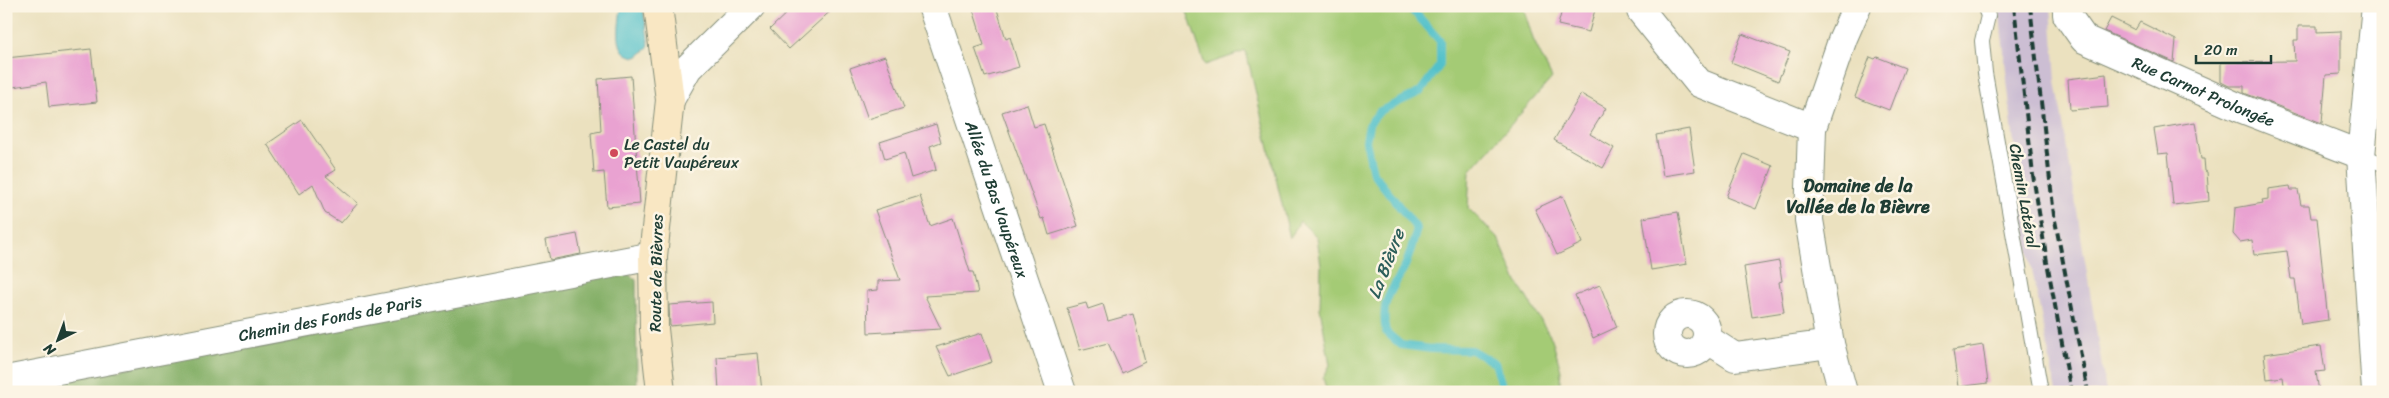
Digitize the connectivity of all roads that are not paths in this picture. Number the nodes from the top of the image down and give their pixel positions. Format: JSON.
{"nodes":[{"id":1,"x":658,"y":6,"type":"edge"},
{"id":2,"x":751,"y":6,"type":"edge"},
{"id":3,"x":932,"y":6,"type":"edge"},
{"id":4,"x":1640,"y":6,"type":"edge"},
{"id":5,"x":1857,"y":6,"type":"edge"},
{"id":6,"x":1984,"y":6,"type":"edge"},
{"id":7,"x":2066,"y":6,"type":"edge"},
{"id":8,"x":2376,"y":6,"type":"edge"},
{"id":9,"x":670,"y":100,"type":"junction"},
{"id":10,"x":1812,"y":128,"type":"junction"},
{"id":11,"x":2372,"y":160,"type":"edge"},
{"id":12,"x":653,"y":256,"type":"junction"},
{"id":13,"x":1707,"y":339,"type":"dead end"},
{"id":14,"x":1830,"y":344,"type":"junction"},
{"id":15,"x":6,"y":380,"type":"edge"},
{"id":16,"x":1057,"y":390,"type":"edge"},
{"id":17,"x":660,"y":392,"type":"edge"},
{"id":18,"x":1843,"y":392,"type":"edge"},
{"id":19,"x":2041,"y":392,"type":"edge"},
{"id":20,"x":2376,"y":392,"type":"edge"}],
"edges":[{"from":1,"to":9,"type":"street","name":"Route de Bièvres"},
{"from":2,"to":9,"type":"street"},
{"from":3,"to":16,"type":"street","name":"Allée du Bas Vaupéreux"},
{"from":4,"to":10,"type":"street"},
{"from":5,"to":10,"type":"street"},
{"from":6,"to":19,"type":"lane","name":"Chemin Latéral"},
{"from":7,"to":11,"type":"street","name":"Rue Carnot Prolongée"},
{"from":8,"to":11,"type":"street"},
{"from":9,"to":12,"type":"street","name":"Route de Bièvres"},
{"from":10,"to":14,"type":"street"},
{"from":11,"to":20,"type":"street"},
{"from":12,"to":15,"type":"street","name":"Chemin des Fonds de Paris"},
{"from":12,"to":17,"type":"street","name":"Route de Bièvres"},
{"from":13,"to":14,"type":"street"},
{"from":14,"to":18,"type":"street"}]}
